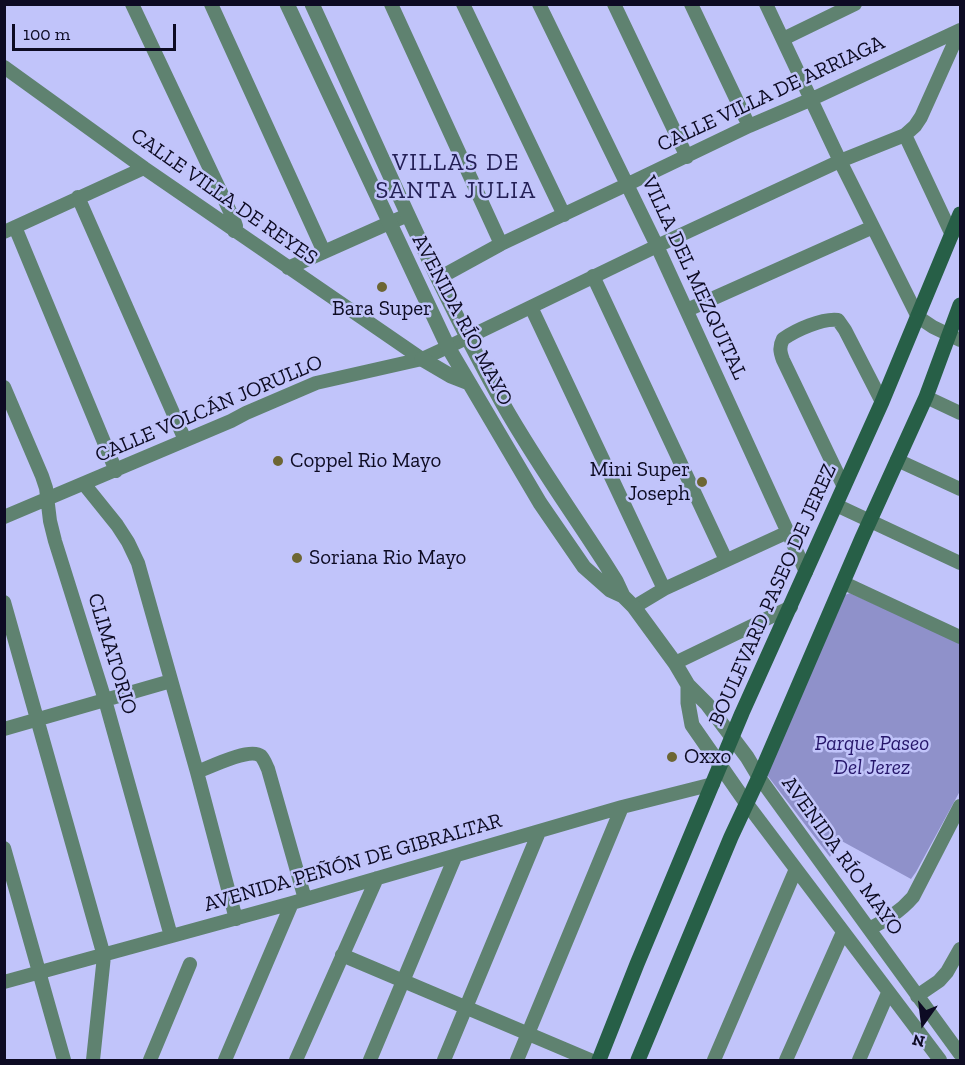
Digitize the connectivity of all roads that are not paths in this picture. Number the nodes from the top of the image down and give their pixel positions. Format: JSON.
{"nodes":[{"id":1,"x":132,"y":4,"type":"edge"},
{"id":2,"x":211,"y":4,"type":"edge"},
{"id":3,"x":287,"y":4,"type":"edge"},
{"id":4,"x":312,"y":4,"type":"edge"},
{"id":5,"x":391,"y":4,"type":"edge"},
{"id":6,"x":463,"y":4,"type":"edge"},
{"id":7,"x":539,"y":4,"type":"edge"},
{"id":8,"x":614,"y":4,"type":"edge"},
{"id":9,"x":691,"y":4,"type":"edge"},
{"id":10,"x":766,"y":4,"type":"edge"},
{"id":11,"x":855,"y":4,"type":"edge"},
{"id":12,"x":960,"y":30,"type":"edge"},
{"id":13,"x":783,"y":39,"type":"junction"},
{"id":14,"x":4,"y":67,"type":"edge"},
{"id":15,"x":812,"y":99,"type":"junction"},
{"id":16,"x":749,"y":126,"type":"junction"},
{"id":17,"x":905,"y":135,"type":"junction"},
{"id":18,"x":687,"y":157,"type":"junction"},
{"id":19,"x":840,"y":161,"type":"junction"},
{"id":20,"x":144,"y":168,"type":"junction"},
{"id":21,"x":626,"y":185,"type":"junction"},
{"id":22,"x":78,"y":197,"type":"junction"},
{"id":23,"x":960,"y":214,"type":"edge"},
{"id":24,"x":408,"y":215,"type":"junction"},
{"id":25,"x":564,"y":215,"type":"junction"},
{"id":26,"x":389,"y":223,"type":"junction"},
{"id":27,"x":873,"y":226,"type":"junction"},
{"id":28,"x":10,"y":229,"type":"edge"},
{"id":29,"x":234,"y":231,"type":"junction"},
{"id":30,"x":952,"y":235,"type":"junction"},
{"id":31,"x":501,"y":244,"type":"junction"},
{"id":32,"x":657,"y":246,"type":"junction"},
{"id":33,"x":324,"y":252,"type":"junction"},
{"id":34,"x":288,"y":268,"type":"junction"},
{"id":35,"x":593,"y":276,"type":"junction"},
{"id":36,"x":439,"y":278,"type":"junction"},
{"id":37,"x":960,"y":306,"type":"edge"},
{"id":38,"x":531,"y":307,"type":"junction"},
{"id":39,"x":687,"y":310,"type":"junction"},
{"id":40,"x":918,"y":317,"type":"junction"},
{"id":41,"x":467,"y":337,"type":"junction"},
{"id":42,"x":955,"y":337,"type":"edge"},
{"id":43,"x":448,"y":347,"type":"junction"},
{"id":44,"x":422,"y":359,"type":"junction"},
{"id":45,"x":469,"y":382,"type":"junction"},
{"id":46,"x":4,"y":387,"type":"edge"},
{"id":47,"x":926,"y":397,"type":"junction"},
{"id":48,"x":882,"y":402,"type":"junction"},
{"id":49,"x":960,"y":413,"type":"edge"},
{"id":50,"x":185,"y":440,"type":"junction"},
{"id":51,"x":897,"y":460,"type":"junction"},
{"id":52,"x":116,"y":471,"type":"junction"},
{"id":53,"x":84,"y":484,"type":"junction"},
{"id":54,"x":843,"y":485,"type":"junction"},
{"id":55,"x":960,"y":489,"type":"edge"},
{"id":56,"x":47,"y":499,"type":"junction"},
{"id":57,"x":836,"y":505,"type":"junction"},
{"id":58,"x":4,"y":517,"type":"edge"},
{"id":59,"x":870,"y":521,"type":"junction"},
{"id":60,"x":788,"y":532,"type":"junction"},
{"id":61,"x":726,"y":560,"type":"junction"},
{"id":62,"x":960,"y":562,"type":"edge"},
{"id":63,"x":806,"y":572,"type":"junction"},
{"id":64,"x":844,"y":583,"type":"junction"},
{"id":65,"x":664,"y":589,"type":"junction"},
{"id":66,"x":622,"y":596,"type":"junction"},
{"id":67,"x":4,"y":602,"type":"edge"},
{"id":68,"x":634,"y":607,"type":"junction"},
{"id":69,"x":790,"y":607,"type":"junction"},
{"id":70,"x":960,"y":637,"type":"edge"},
{"id":71,"x":675,"y":663,"type":"junction"},
{"id":72,"x":171,"y":681,"type":"junction"},
{"id":73,"x":688,"y":685,"type":"junction"},
{"id":74,"x":105,"y":700,"type":"junction"},
{"id":75,"x":37,"y":719,"type":"junction"},
{"id":76,"x":4,"y":729,"type":"edge"},
{"id":77,"x":733,"y":738,"type":"junction"},
{"id":78,"x":721,"y":766,"type":"junction"},
{"id":79,"x":197,"y":772,"type":"junction"},
{"id":80,"x":759,"y":777,"type":"junction"},
{"id":81,"x":713,"y":784,"type":"junction"},
{"id":82,"x":747,"y":804,"type":"junction"},
{"id":83,"x":960,"y":806,"type":"edge"},
{"id":84,"x":622,"y":807,"type":"junction"},
{"id":85,"x":539,"y":832,"type":"junction"},
{"id":86,"x":4,"y":848,"type":"edge"},
{"id":87,"x":455,"y":857,"type":"junction"},
{"id":88,"x":796,"y":869,"type":"junction"},
{"id":89,"x":377,"y":878,"type":"junction"},
{"id":90,"x":299,"y":901,"type":"junction"},
{"id":91,"x":236,"y":918,"type":"junction"},
{"id":92,"x":868,"y":929,"type":"junction"},
{"id":93,"x":843,"y":932,"type":"junction"},
{"id":94,"x":171,"y":936,"type":"junction"},
{"id":95,"x":960,"y":949,"type":"edge"},
{"id":96,"x":342,"y":955,"type":"junction"},
{"id":97,"x":104,"y":956,"type":"junction"},
{"id":98,"x":190,"y":964,"type":"dead end"},
{"id":99,"x":40,"y":973,"type":"junction"},
{"id":100,"x":4,"y":982,"type":"edge"},
{"id":101,"x":403,"y":982,"type":"junction"},
{"id":102,"x":888,"y":993,"type":"junction"},
{"id":103,"x":917,"y":996,"type":"junction"},
{"id":104,"x":466,"y":1009,"type":"junction"},
{"id":105,"x":528,"y":1034,"type":"junction"},
{"id":106,"x":960,"y":1054,"type":"edge"},
{"id":107,"x":938,"y":1059,"type":"edge"},
{"id":108,"x":64,"y":1060,"type":"edge"},
{"id":109,"x":93,"y":1060,"type":"edge"},
{"id":110,"x":150,"y":1060,"type":"edge"},
{"id":111,"x":225,"y":1060,"type":"edge"},
{"id":112,"x":296,"y":1060,"type":"edge"},
{"id":113,"x":370,"y":1060,"type":"edge"},
{"id":114,"x":444,"y":1060,"type":"edge"},
{"id":115,"x":517,"y":1060,"type":"edge"},
{"id":116,"x":590,"y":1060,"type":"edge"},
{"id":117,"x":599,"y":1060,"type":"edge"},
{"id":118,"x":638,"y":1060,"type":"edge"},
{"id":119,"x":714,"y":1060,"type":"edge"},
{"id":120,"x":786,"y":1060,"type":"edge"},
{"id":121,"x":859,"y":1060,"type":"edge"}],
"edges":[{"from":1,"to":29,"type":"street"},
{"from":2,"to":33,"type":"street"},
{"from":3,"to":26,"type":"street","name":"AVENIDA RÍO MAYO"},
{"from":4,"to":24,"type":"street","name":"AVENIDA RÍO MAYO"},
{"from":5,"to":31,"type":"street"},
{"from":6,"to":25,"type":"street"},
{"from":7,"to":21,"type":"street","name":"VILLA DEL MEZQUITAL"},
{"from":8,"to":18,"type":"street"},
{"from":9,"to":16,"type":"street"},
{"from":10,"to":13,"type":"street"},
{"from":11,"to":13,"type":"street"},
{"from":12,"to":15,"type":"street","name":"CALLE VILLA DE ARRIAGA"},
{"from":12,"to":17,"type":"street"},
{"from":13,"to":15,"type":"street"},
{"from":14,"to":20,"type":"street","name":"CALLE VILLA DE REYES"},
{"from":15,"to":16,"type":"street","name":"CALLE VILLA DE ARRIAGA"},
{"from":15,"to":19,"type":"street"},
{"from":16,"to":18,"type":"street","name":"CALLE VILLA DE ARRIAGA"},
{"from":17,"to":19,"type":"street","name":"CALLE VOLCÁN JORULLO"},
{"from":17,"to":30,"type":"street"},
{"from":18,"to":21,"type":"street","name":"CALLE VILLA DE ARRIAGA"},
{"from":19,"to":27,"type":"street"},
{"from":19,"to":32,"type":"street","name":"CALLE VOLCÁN JORULLO"},
{"from":20,"to":22,"type":"street"},
{"from":20,"to":29,"type":"street","name":"CALLE VILLA DE REYES"},
{"from":21,"to":25,"type":"street","name":"CALLE VILLA DE ARRIAGA"},
{"from":21,"to":32,"type":"street","name":"VILLA DEL MEZQUITAL"},
{"from":22,"to":28,"type":"street"},
{"from":22,"to":50,"type":"street"},
{"from":23,"to":30,"type":"main road","name":"BOULEVARD PASEO DE JEREZ"},
{"from":24,"to":26,"type":"street"},
{"from":24,"to":36,"type":"street","name":"AVENIDA RÍO MAYO"},
{"from":25,"to":31,"type":"street","name":"CALLE VILLA DE ARRIAGA"},
{"from":26,"to":33,"type":"street"},
{"from":26,"to":43,"type":"street","name":"AVENIDA RÍO MAYO"},
{"from":27,"to":39,"type":"street"},
{"from":27,"to":40,"type":"street"},
{"from":28,"to":52,"type":"street"},
{"from":29,"to":34,"type":"street","name":"CALLE VILLA DE REYES"},
{"from":30,"to":40,"type":"main road","name":"BOULEVARD PASEO DE JEREZ"},
{"from":31,"to":36,"type":"street","name":"CALLE VILLA DE ARRIAGA"},
{"from":32,"to":35,"type":"street","name":"CALLE VOLCÁN JORULLO"},
{"from":32,"to":39,"type":"street","name":"VILLA DEL MEZQUITAL"},
{"from":33,"to":34,"type":"street"},
{"from":34,"to":44,"type":"street","name":"CALLE VILLA DE REYES"},
{"from":35,"to":38,"type":"street","name":"CALLE VOLCÁN JORULLO"},
{"from":35,"to":61,"type":"street"},
{"from":36,"to":41,"type":"street","name":"AVENIDA RÍO MAYO"},
{"from":37,"to":42,"type":"main road"},
{"from":38,"to":41,"type":"street","name":"CALLE VOLCÁN JORULLO"},
{"from":38,"to":65,"type":"street"},
{"from":39,"to":60,"type":"street","name":"VILLA DEL MEZQUITAL"},
{"from":40,"to":42,"type":"street"},
{"from":40,"to":48,"type":"main road","name":"BOULEVARD PASEO DE JEREZ"},
{"from":41,"to":43,"type":"street","name":"CALLE VOLCÁN JORULLO"},
{"from":41,"to":66,"type":"street","name":"AVENIDA RÍO MAYO"},
{"from":42,"to":47,"type":"main road"},
{"from":43,"to":44,"type":"street","name":"CALLE VOLCÁN JORULLO"},
{"from":43,"to":45,"type":"street","name":"AVENIDA RÍO MAYO"},
{"from":44,"to":45,"type":"street"},
{"from":44,"to":50,"type":"street","name":"CALLE VOLCÁN JORULLO"},
{"from":45,"to":66,"type":"street","name":"AVENIDA RÍO MAYO"},
{"from":46,"to":56,"type":"street","name":"CLIMATORIO"},
{"from":47,"to":49,"type":"street"},
{"from":47,"to":51,"type":"main road"},
{"from":48,"to":54,"type":"main road","name":"BOULEVARD PASEO DE JEREZ"},
{"from":48,"to":54,"type":"street"},
{"from":50,"to":52,"type":"street","name":"CALLE VOLCÁN JORULLO"},
{"from":51,"to":55,"type":"street"},
{"from":51,"to":59,"type":"main road"},
{"from":52,"to":53,"type":"street","name":"CALLE VOLCÁN JORULLO"},
{"from":53,"to":56,"type":"street","name":"CALLE VOLCÁN JORULLO"},
{"from":53,"to":72,"type":"street"},
{"from":54,"to":57,"type":"main road","name":"BOULEVARD PASEO DE JEREZ"},
{"from":56,"to":58,"type":"street","name":"CALLE VOLCÁN JORULLO"},
{"from":56,"to":74,"type":"street","name":"CLIMATORIO"},
{"from":57,"to":59,"type":"street"},
{"from":57,"to":63,"type":"main road","name":"BOULEVARD PASEO DE JEREZ"},
{"from":59,"to":62,"type":"street"},
{"from":59,"to":64,"type":"main road"},
{"from":60,"to":61,"type":"street"},
{"from":60,"to":63,"type":"street","name":"VILLA DEL MEZQUITAL"},
{"from":61,"to":65,"type":"street"},
{"from":63,"to":69,"type":"main road","name":"BOULEVARD PASEO DE JEREZ"},
{"from":64,"to":70,"type":"street"},
{"from":64,"to":80,"type":"main road"},
{"from":65,"to":68,"type":"street"},
{"from":66,"to":68,"type":"street","name":"AVENIDA RÍO MAYO"},
{"from":67,"to":75,"type":"street"},
{"from":68,"to":71,"type":"street","name":"AVENIDA RÍO MAYO"},
{"from":69,"to":71,"type":"street"},
{"from":69,"to":77,"type":"main road","name":"BOULEVARD PASEO DE JEREZ"},
{"from":71,"to":73,"type":"street","name":"AVENIDA RÍO MAYO"},
{"from":72,"to":74,"type":"street"},
{"from":72,"to":79,"type":"street"},
{"from":73,"to":77,"type":"street","name":"AVENIDA RÍO MAYO"},
{"from":73,"to":78,"type":"street","name":"AVENIDA RÍO MAYO"},
{"from":74,"to":75,"type":"street"},
{"from":74,"to":94,"type":"street","name":"CLIMATORIO"},
{"from":75,"to":76,"type":"street"},
{"from":75,"to":97,"type":"street"},
{"from":77,"to":78,"type":"main road","name":"BOULEVARD PASEO DE JEREZ"},
{"from":77,"to":80,"type":"street","name":"AVENIDA RÍO MAYO"},
{"from":78,"to":81,"type":"main road","name":"BOULEVARD PASEO DE JEREZ"},
{"from":78,"to":82,"type":"street","name":"AVENIDA RÍO MAYO"},
{"from":79,"to":90,"type":"street"},
{"from":79,"to":91,"type":"street"},
{"from":80,"to":82,"type":"main road"},
{"from":80,"to":92,"type":"street","name":"AVENIDA RÍO MAYO"},
{"from":81,"to":84,"type":"street","name":"AVENIDA PEÑÓN DE GIBRALTAR"},
{"from":81,"to":117,"type":"main road","name":"BOULEVARD PASEO DE JEREZ"},
{"from":82,"to":88,"type":"street","name":"AVENIDA RÍO MAYO"},
{"from":82,"to":118,"type":"main road"},
{"from":83,"to":92,"type":"street"},
{"from":84,"to":85,"type":"street","name":"AVENIDA PEÑÓN DE GIBRALTAR"},
{"from":84,"to":105,"type":"street"},
{"from":85,"to":87,"type":"street","name":"AVENIDA PEÑÓN DE GIBRALTAR"},
{"from":85,"to":104,"type":"street"},
{"from":86,"to":99,"type":"street"},
{"from":87,"to":89,"type":"street","name":"AVENIDA PEÑÓN DE GIBRALTAR"},
{"from":87,"to":101,"type":"street"},
{"from":88,"to":93,"type":"street","name":"AVENIDA RÍO MAYO"},
{"from":88,"to":119,"type":"street"},
{"from":89,"to":90,"type":"street","name":"AVENIDA PEÑÓN DE GIBRALTAR"},
{"from":89,"to":96,"type":"street"},
{"from":90,"to":91,"type":"street","name":"AVENIDA PEÑÓN DE GIBRALTAR"},
{"from":90,"to":111,"type":"street"},
{"from":91,"to":94,"type":"street","name":"AVENIDA PEÑÓN DE GIBRALTAR"},
{"from":92,"to":103,"type":"street","name":"AVENIDA RÍO MAYO"},
{"from":93,"to":102,"type":"street","name":"AVENIDA RÍO MAYO"},
{"from":93,"to":120,"type":"street"},
{"from":94,"to":97,"type":"street","name":"AVENIDA PEÑÓN DE GIBRALTAR"},
{"from":95,"to":103,"type":"street"},
{"from":96,"to":101,"type":"street"},
{"from":96,"to":112,"type":"street"},
{"from":97,"to":99,"type":"street","name":"AVENIDA PEÑÓN DE GIBRALTAR"},
{"from":97,"to":109,"type":"street"},
{"from":98,"to":110,"type":"street"},
{"from":99,"to":100,"type":"street","name":"AVENIDA PEÑÓN DE GIBRALTAR"},
{"from":99,"to":108,"type":"street"},
{"from":101,"to":104,"type":"street"},
{"from":101,"to":113,"type":"street"},
{"from":102,"to":107,"type":"street","name":"AVENIDA RÍO MAYO"},
{"from":102,"to":121,"type":"street"},
{"from":103,"to":106,"type":"street","name":"AVENIDA RÍO MAYO"},
{"from":104,"to":105,"type":"street"},
{"from":104,"to":114,"type":"street"},
{"from":105,"to":115,"type":"street"},
{"from":105,"to":116,"type":"street"}]}
